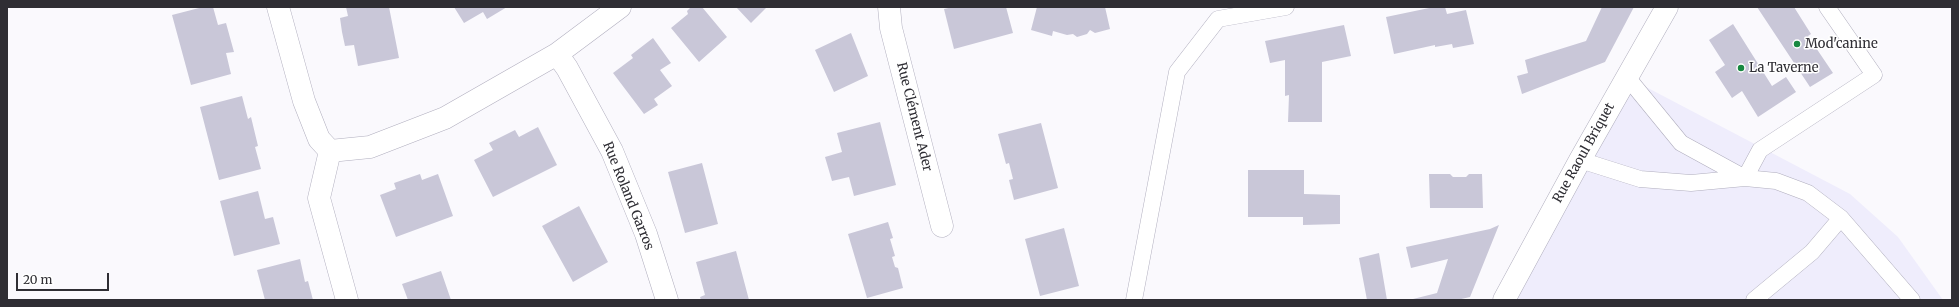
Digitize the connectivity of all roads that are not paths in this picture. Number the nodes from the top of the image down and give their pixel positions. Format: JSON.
{"nodes":[{"id":1,"x":278,"y":7,"type":"edge"},
{"id":2,"x":620,"y":7,"type":"edge"},
{"id":3,"x":889,"y":7,"type":"edge"},
{"id":4,"x":1286,"y":7,"type":"edge"},
{"id":5,"x":1667,"y":7,"type":"edge"},
{"id":6,"x":1826,"y":7,"type":"edge"},
{"id":7,"x":557,"y":54,"type":"junction"},
{"id":8,"x":1627,"y":77,"type":"junction"},
{"id":9,"x":330,"y":151,"type":"junction"},
{"id":10,"x":1580,"y":160,"type":"junction"},
{"id":11,"x":1745,"y":178,"type":"junction"},
{"id":12,"x":1841,"y":218,"type":"junction"},
{"id":13,"x":942,"y":226,"type":"dead end"},
{"id":14,"x":347,"y":300,"type":"edge"},
{"id":15,"x":667,"y":300,"type":"edge"},
{"id":16,"x":1134,"y":300,"type":"edge"},
{"id":17,"x":1504,"y":300,"type":"edge"},
{"id":18,"x":1754,"y":300,"type":"edge"},
{"id":19,"x":1912,"y":300,"type":"edge"}],
"edges":[{"from":1,"to":9,"type":"street"},
{"from":2,"to":7,"type":"street"},
{"from":3,"to":13,"type":"street","name":"Rue Clément Ader"},
{"from":4,"to":16,"type":"lane"},
{"from":5,"to":8,"type":"street","name":"Rue Raoul Briquet"},
{"from":6,"to":11,"type":"lane"},
{"from":7,"to":9,"type":"street"},
{"from":7,"to":15,"type":"street","name":"Rue Roland Garros"},
{"from":8,"to":10,"type":"street","name":"Rue Raoul Briquet"},
{"from":8,"to":11,"type":"lane"},
{"from":9,"to":14,"type":"street"},
{"from":10,"to":11,"type":"lane"},
{"from":10,"to":17,"type":"street","name":"Rue Raoul Briquet"},
{"from":11,"to":12,"type":"lane"},
{"from":12,"to":18,"type":"lane"},
{"from":12,"to":19,"type":"lane"}]}
